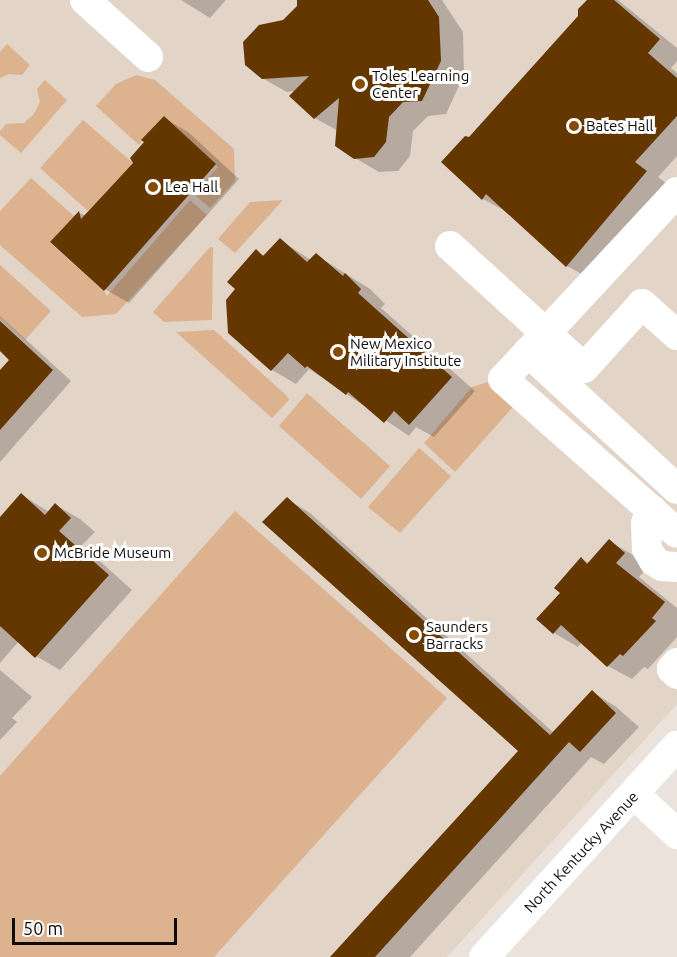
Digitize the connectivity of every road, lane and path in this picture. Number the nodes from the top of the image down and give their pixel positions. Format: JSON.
{"nodes":[{"id":1,"x":85,"y":0,"type":"edge"},
{"id":2,"x":148,"y":57,"type":"dead end"},
{"id":3,"x":677,"y":192,"type":"edge"},
{"id":4,"x":450,"y":246,"type":"dead end"},
{"id":5,"x":677,"y":335,"type":"edge"},
{"id":6,"x":537,"y":342,"type":"junction"},
{"id":7,"x":677,"y":489,"type":"edge"},
{"id":8,"x":652,"y":510,"type":"junction"},
{"id":9,"x":677,"y":533,"type":"edge"},
{"id":10,"x":677,"y":567,"type":"edge"},
{"id":11,"x":677,"y":663,"type":"edge"},
{"id":12,"x":677,"y":674,"type":"edge"},
{"id":13,"x":677,"y":746,"type":"edge"},
{"id":14,"x":634,"y":794,"type":"junction"},
{"id":15,"x":677,"y":834,"type":"edge"},
{"id":16,"x":484,"y":957,"type":"edge"}],
"edges":[{"from":1,"to":2,"type":"street"},
{"from":3,"to":6,"type":"street"},
{"from":4,"to":6,"type":"street"},
{"from":5,"to":6,"type":"street"},
{"from":6,"to":7,"type":"street"},
{"from":6,"to":8,"type":"street"},
{"from":8,"to":9,"type":"street"},
{"from":8,"to":10,"type":"street"},
{"from":11,"to":12,"type":"street"},
{"from":13,"to":14,"type":"street","name":"North Kentucky Avenue"},
{"from":14,"to":15,"type":"street"},
{"from":14,"to":16,"type":"street","name":"North Kentucky Avenue"}]}
